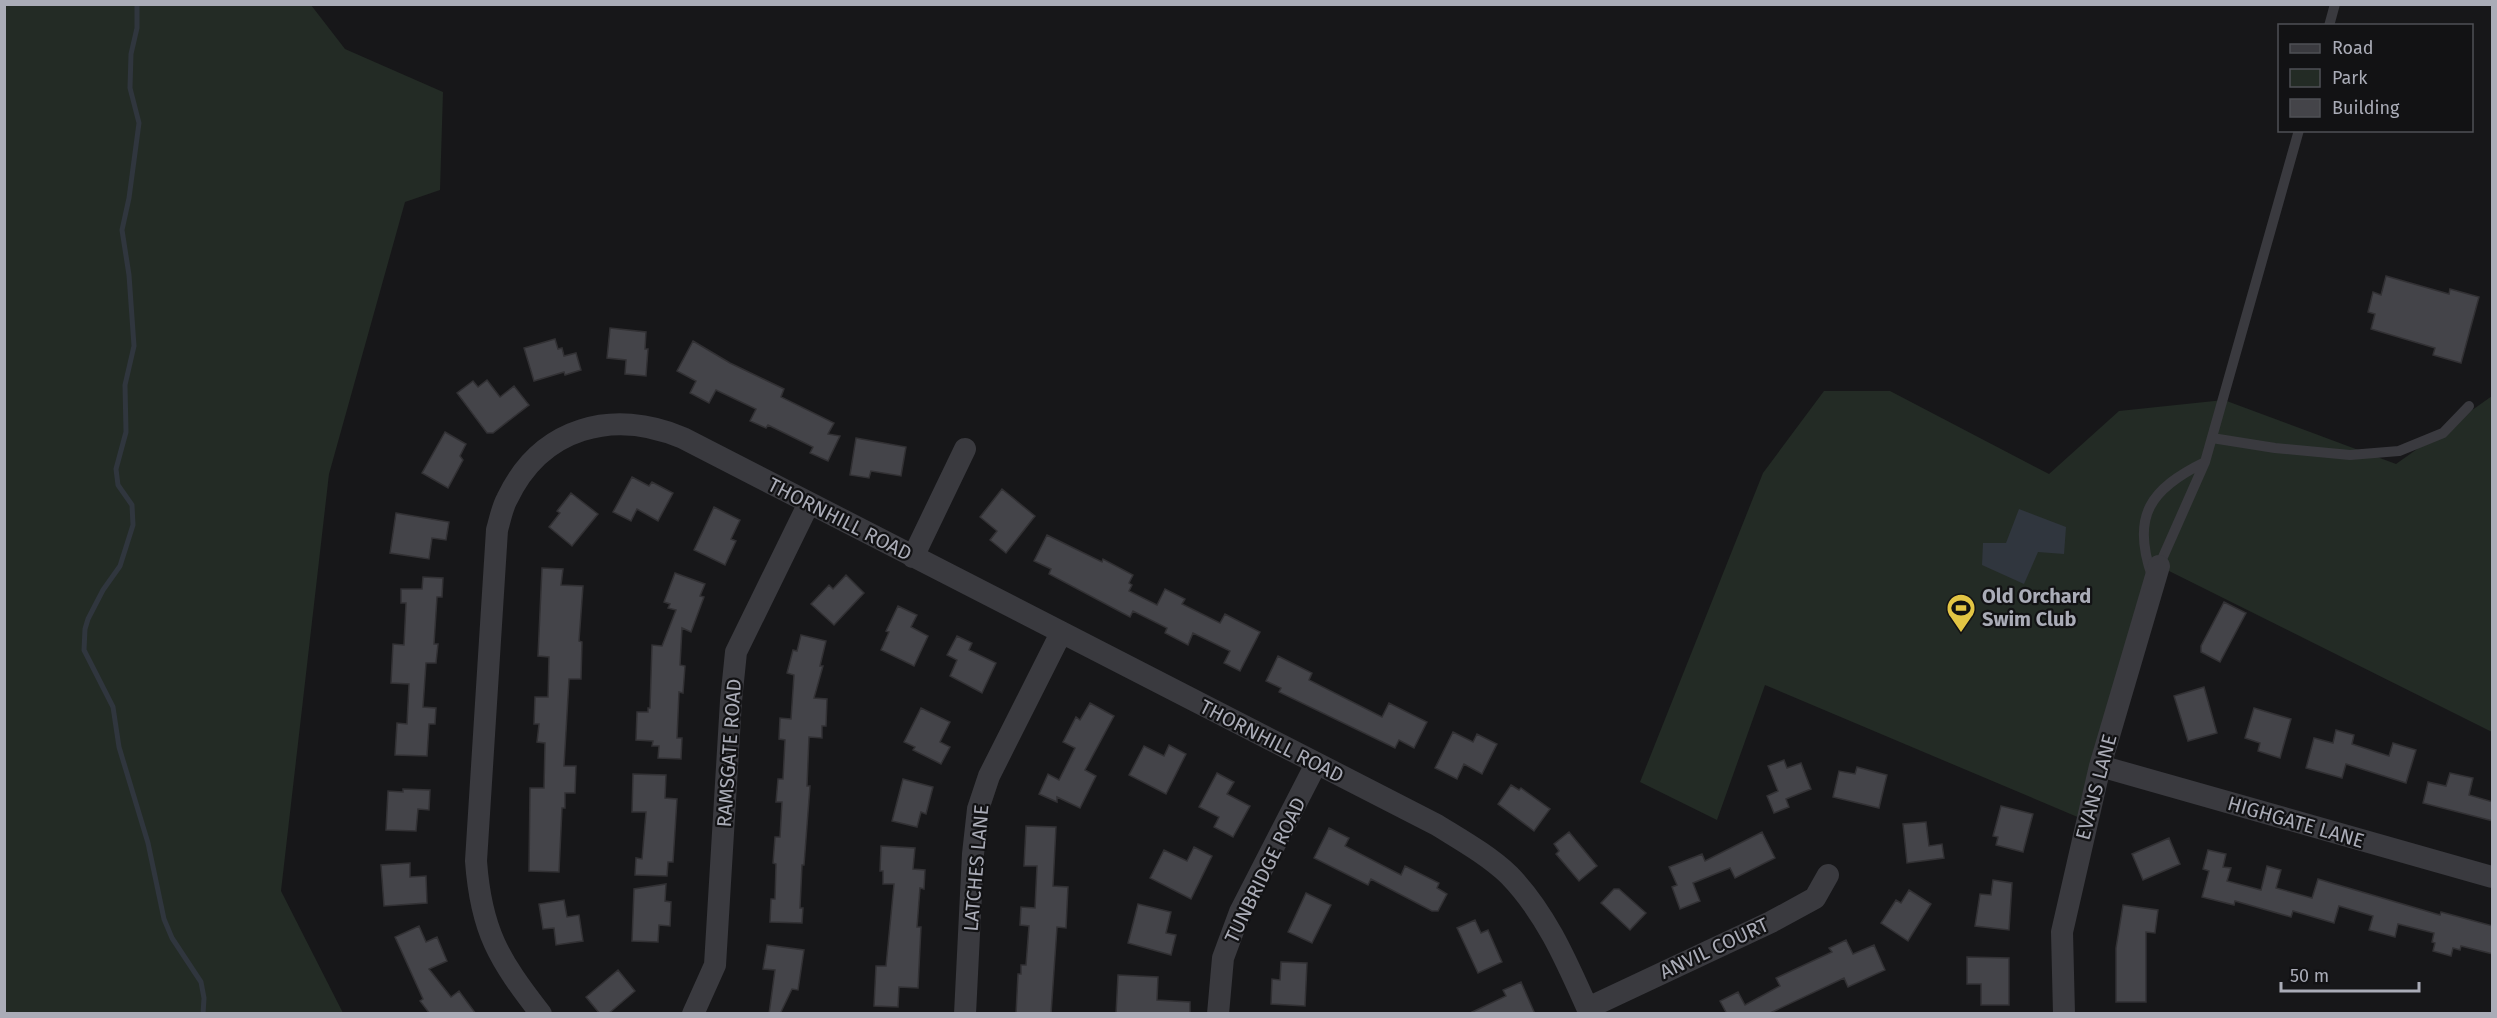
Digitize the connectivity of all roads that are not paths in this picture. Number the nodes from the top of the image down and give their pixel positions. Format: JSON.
{"nodes":[{"id":1,"x":2335,"y":4,"type":"edge"},
{"id":2,"x":2330,"y":24,"type":"edge"},
{"id":3,"x":2298,"y":132,"type":"edge"},
{"id":4,"x":2469,"y":406,"type":"dead end"},
{"id":5,"x":2212,"y":438,"type":"junction"},
{"id":6,"x":965,"y":449,"type":"dead end"},
{"id":7,"x":2205,"y":462,"type":"junction"},
{"id":8,"x":810,"y":504,"type":"junction"},
{"id":9,"x":913,"y":557,"type":"junction"},
{"id":10,"x":2157,"y":574,"type":"junction"},
{"id":11,"x":1061,"y":633,"type":"junction"},
{"id":12,"x":1316,"y":764,"type":"junction"},
{"id":13,"x":2100,"y":766,"type":"junction"},
{"id":14,"x":1828,"y":875,"type":"dead end"},
{"id":15,"x":2493,"y":877,"type":"edge"},
{"id":16,"x":1589,"y":1011,"type":"edge"},
{"id":17,"x":541,"y":1014,"type":"edge"},
{"id":18,"x":693,"y":1014,"type":"edge"},
{"id":19,"x":965,"y":1014,"type":"edge"},
{"id":20,"x":1218,"y":1014,"type":"edge"},
{"id":21,"x":2064,"y":1014,"type":"edge"}],
"edges":[{"from":1,"to":2,"type":"lane"},
{"from":3,"to":5,"type":"lane"},
{"from":4,"to":5,"type":"lane"},
{"from":5,"to":7,"type":"lane"},
{"from":6,"to":9,"type":"street"},
{"from":7,"to":10,"type":"lane"},
{"from":7,"to":10,"type":"lane"},
{"from":8,"to":9,"type":"street","name":"THORNHILL ROAD"},
{"from":8,"to":17,"type":"street","name":"THORNHILL ROAD"},
{"from":8,"to":18,"type":"street","name":"RAMSGATE ROAD"},
{"from":9,"to":11,"type":"street","name":"THORNHILL ROAD"},
{"from":10,"to":13,"type":"street","name":"EVANS LANE"},
{"from":11,"to":12,"type":"street","name":"THORNHILL ROAD"},
{"from":11,"to":19,"type":"street","name":"LATCHES LANE"},
{"from":12,"to":16,"type":"street","name":"THORNHILL ROAD"},
{"from":12,"to":20,"type":"street","name":"TUNBRIDGE ROAD"},
{"from":13,"to":15,"type":"street","name":"HIGHGATE LANE"},
{"from":13,"to":21,"type":"street","name":"EVANS LANE"},
{"from":14,"to":16,"type":"street","name":"ANVIL COURT"}]}
